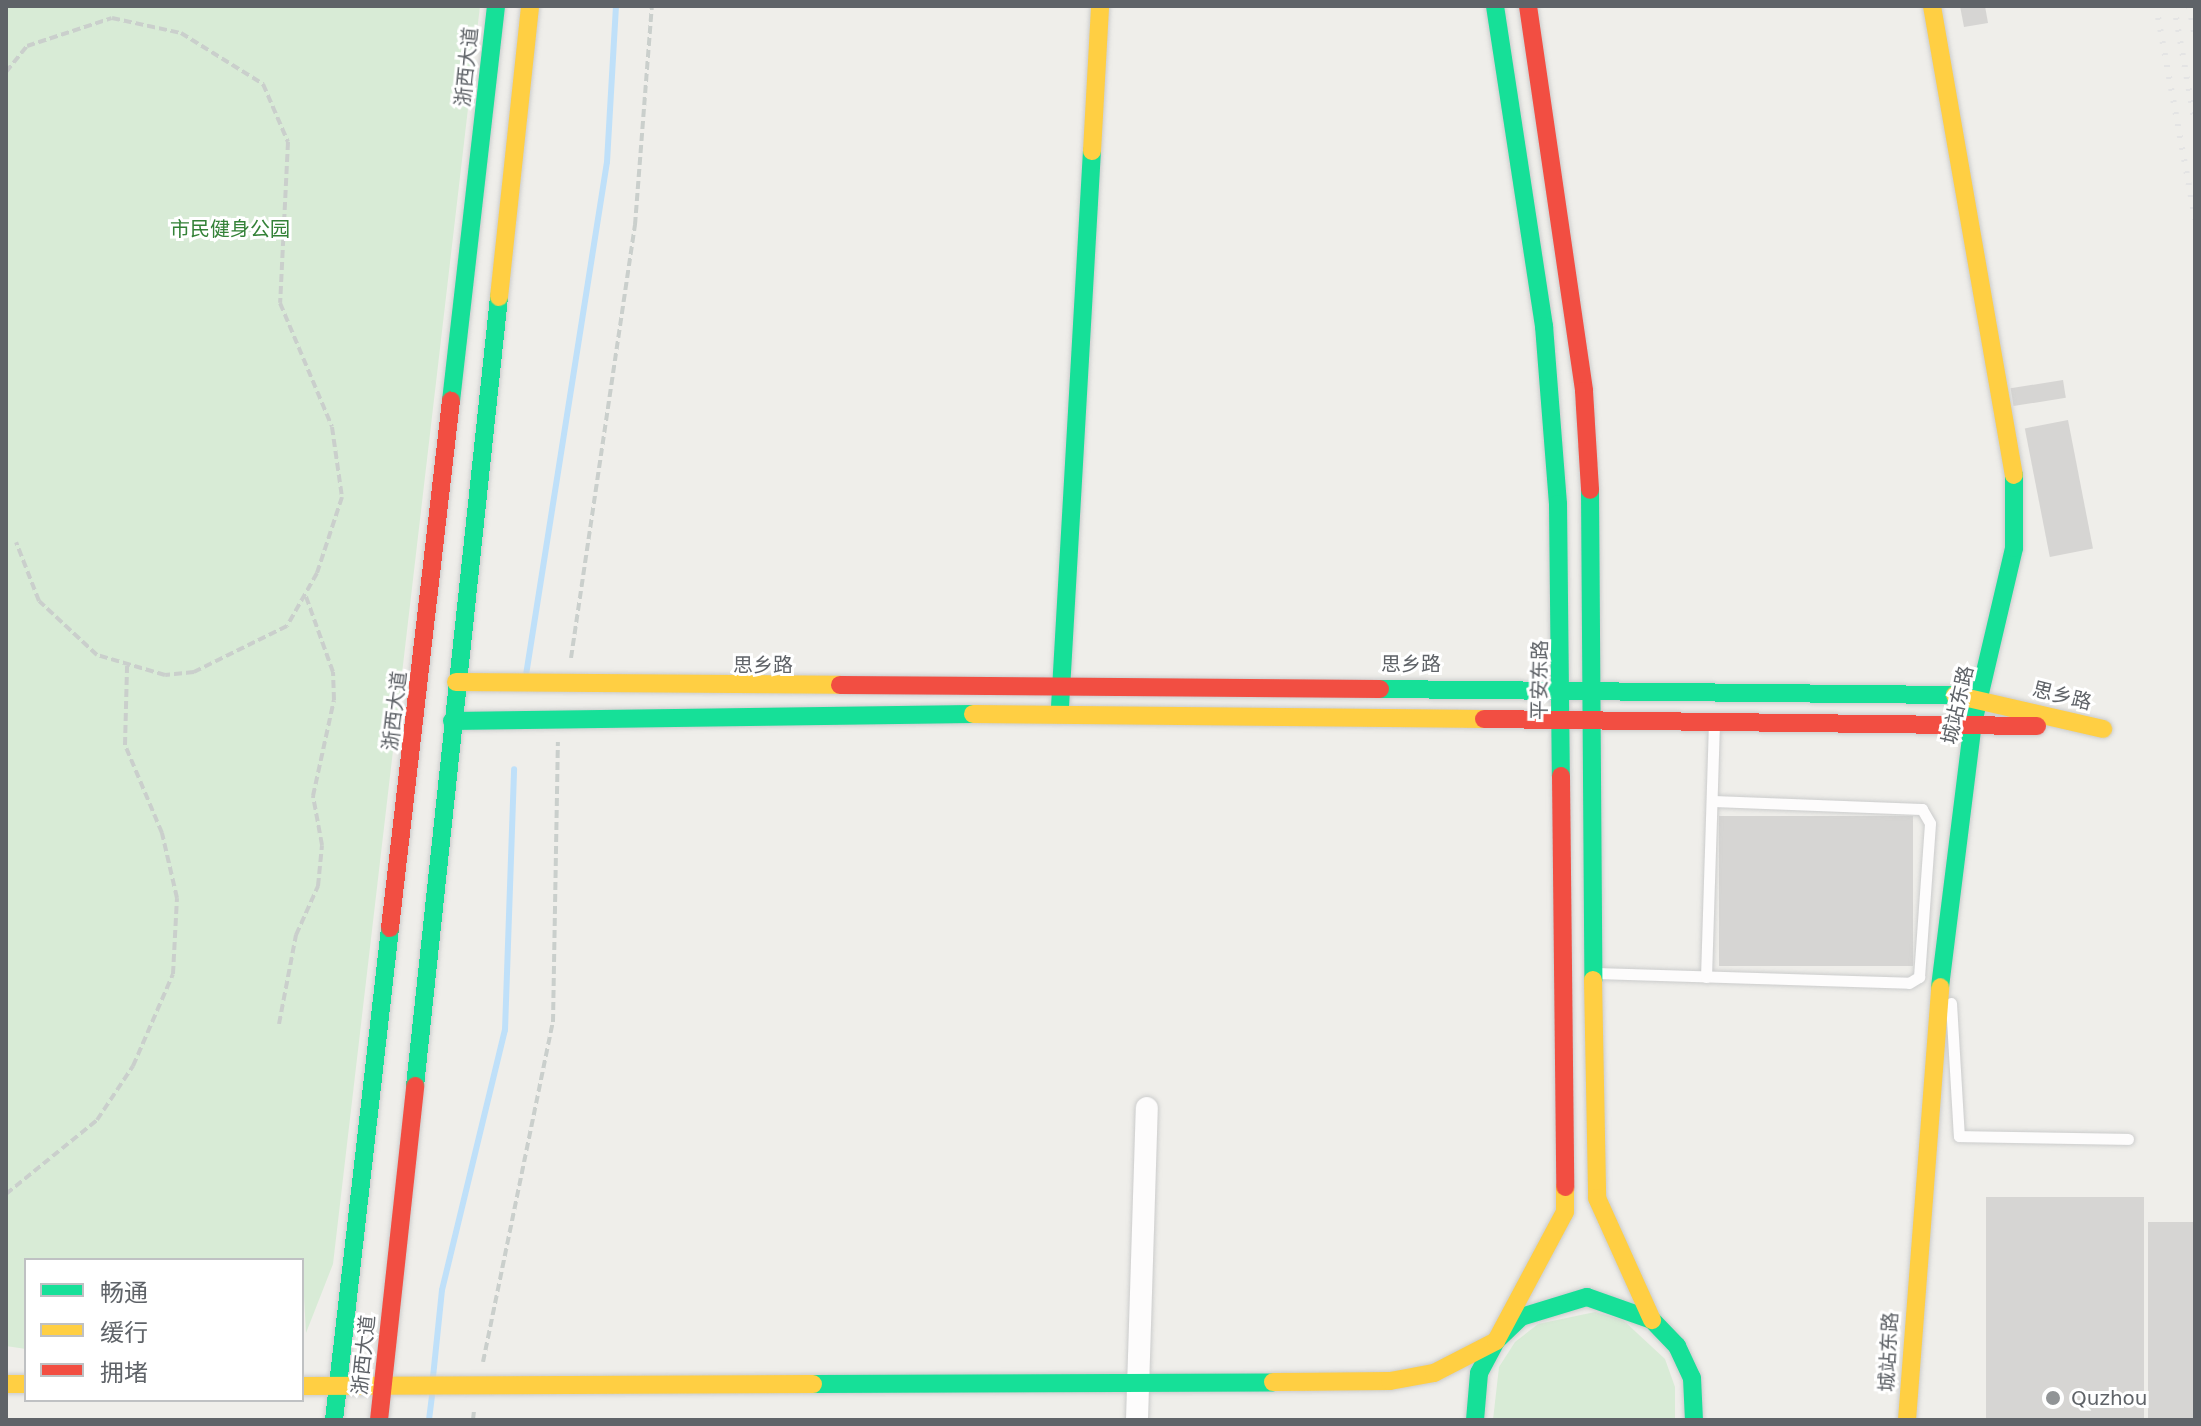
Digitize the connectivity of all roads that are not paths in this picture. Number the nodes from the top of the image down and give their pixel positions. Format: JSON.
{"nodes":[{"id":1,"x":496,"y":6,"type":"edge"},
{"id":2,"x":530,"y":6,"type":"edge"},
{"id":3,"x":1100,"y":6,"type":"edge"},
{"id":4,"x":1495,"y":6,"type":"edge"},
{"id":5,"x":1528,"y":6,"type":"edge"},
{"id":6,"x":1932,"y":6,"type":"edge"},
{"id":7,"x":456,"y":682,"type":"junction"},
{"id":8,"x":1563,"y":685,"type":"junction"},
{"id":9,"x":1590,"y":687,"type":"junction"},
{"id":10,"x":1063,"y":688,"type":"junction"},
{"id":11,"x":1981,"y":699,"type":"junction"},
{"id":12,"x":1060,"y":713,"type":"junction"},
{"id":13,"x":1589,"y":715,"type":"junction"},
{"id":14,"x":1562,"y":717,"type":"junction"},
{"id":15,"x":1715,"y":717,"type":"junction"},
{"id":16,"x":452,"y":721,"type":"junction"},
{"id":17,"x":1973,"y":723,"type":"junction"},
{"id":18,"x":1712,"y":801,"type":"junction"},
{"id":19,"x":1946,"y":935,"type":"junction"},
{"id":20,"x":1596,"y":973,"type":"junction"},
{"id":21,"x":1706,"y":977,"type":"junction"},
{"id":22,"x":1147,"y":1108,"type":"dead end"},
{"id":23,"x":2128,"y":1139,"type":"dead end"},
{"id":24,"x":1652,"y":1320,"type":"junction"},
{"id":25,"x":1496,"y":1341,"type":"junction"},
{"id":26,"x":1136,"y":1382,"type":"junction"},
{"id":27,"x":304,"y":1386,"type":"edge"},
{"id":28,"x":338,"y":1386,"type":"junction"},
{"id":29,"x":382,"y":1386,"type":"junction"},
{"id":30,"x":334,"y":1420,"type":"edge"},
{"id":31,"x":379,"y":1420,"type":"edge"},
{"id":32,"x":1137,"y":1420,"type":"edge"},
{"id":33,"x":1475,"y":1420,"type":"edge"},
{"id":34,"x":1694,"y":1420,"type":"edge"},
{"id":35,"x":1907,"y":1420,"type":"edge"}],
"edges":[{"from":1,"to":28,"type":"main road","name":"浙西大道"},
{"from":2,"to":7,"type":"main road","name":"浙西大道"},
{"from":3,"to":10,"type":"main road"},
{"from":4,"to":8,"type":"main road","name":"平安东路"},
{"from":5,"to":9,"type":"main road"},
{"from":6,"to":11,"type":"main road","name":"城站东路"},
{"from":7,"to":10,"type":"main road","name":"思乡路"},
{"from":7,"to":16,"type":"main road","name":"浙西大道"},
{"from":8,"to":9,"type":"main road","name":"思乡路"},
{"from":8,"to":10,"type":"main road","name":"思乡路"},
{"from":8,"to":14,"type":"main road","name":"平安东路"},
{"from":9,"to":11,"type":"main road","name":"思乡路"},
{"from":9,"to":13,"type":"main road"},
{"from":10,"to":12,"type":"main road"},
{"from":11,"to":17,"type":"main road","name":"城站东路"},
{"from":11,"to":17,"type":"main road","name":"思乡路"},
{"from":12,"to":14,"type":"main road","name":"思乡路"},
{"from":12,"to":16,"type":"main road","name":"思乡路"},
{"from":13,"to":14,"type":"main road","name":"思乡路"},
{"from":13,"to":15,"type":"main road","name":"思乡路"},
{"from":13,"to":20,"type":"main road"},
{"from":14,"to":25,"type":"main road","name":"平安东路"},
{"from":15,"to":17,"type":"main road","name":"思乡路"},
{"from":15,"to":18,"type":"lane"},
{"from":16,"to":29,"type":"main road","name":"浙西大道"},
{"from":17,"to":19,"type":"main road","name":"城站东路"},
{"from":18,"to":21,"type":"lane"},
{"from":18,"to":21,"type":"lane"},
{"from":19,"to":23,"type":"lane"},
{"from":19,"to":35,"type":"main road","name":"城站东路"},
{"from":20,"to":21,"type":"lane"},
{"from":20,"to":24,"type":"main road"},
{"from":22,"to":26,"type":"street"},
{"from":24,"to":25,"type":"main road"},
{"from":24,"to":34,"type":"main road"},
{"from":25,"to":26,"type":"main road"},
{"from":25,"to":33,"type":"main road","name":"平安东路"},
{"from":26,"to":29,"type":"main road"},
{"from":26,"to":32,"type":"street"},
{"from":27,"to":28,"type":"main road"},
{"from":28,"to":29,"type":"main road"},
{"from":28,"to":30,"type":"main road","name":"浙西大道"},
{"from":29,"to":31,"type":"main road","name":"浙西大道"}]}
